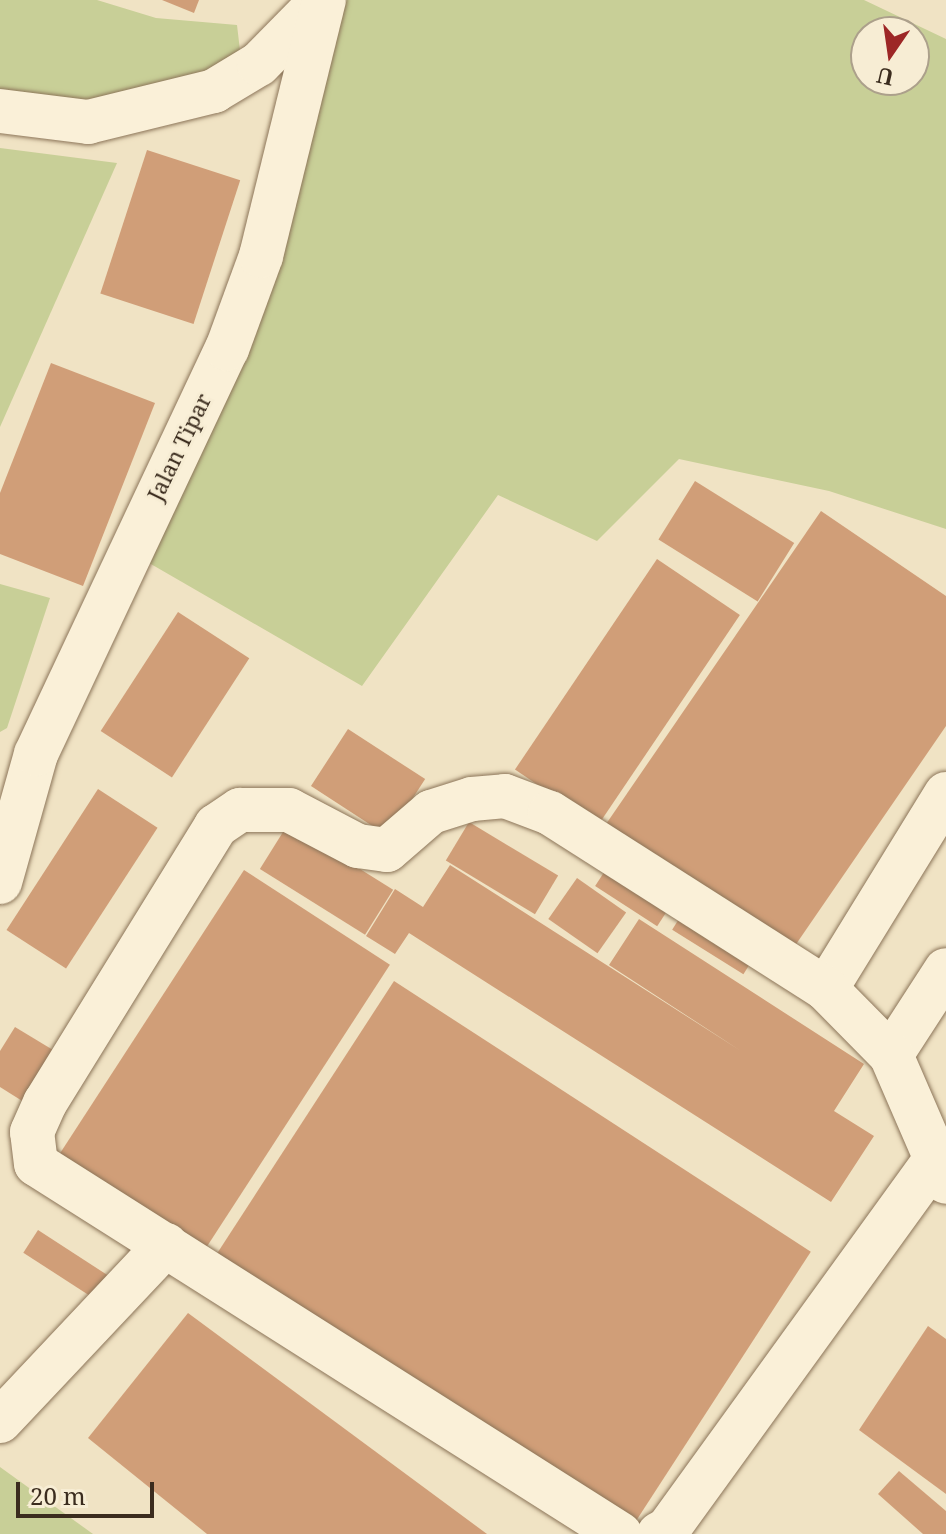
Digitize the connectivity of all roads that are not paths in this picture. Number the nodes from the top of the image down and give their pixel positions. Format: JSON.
{"nodes":[{"id":1,"x":323,"y":0,"type":"edge"},
{"id":2,"x":0,"y":111,"type":"edge"},
{"id":3,"x":946,"y":794,"type":"edge"},
{"id":4,"x":0,"y":882,"type":"edge"},
{"id":5,"x":946,"y":970,"type":"edge"},
{"id":6,"x":826,"y":989,"type":"junction"},
{"id":7,"x":891,"y":1055,"type":"junction"},
{"id":8,"x":940,"y":1172,"type":"edge"},
{"id":9,"x":166,"y":1245,"type":"junction"},
{"id":10,"x":0,"y":1421,"type":"edge"},
{"id":11,"x":620,"y":1534,"type":"edge"},
{"id":12,"x":659,"y":1534,"type":"edge"}],
"edges":[{"from":1,"to":2,"type":"street"},
{"from":1,"to":4,"type":"street","name":"Jalan Tipar"},
{"from":3,"to":6,"type":"street"},
{"from":5,"to":7,"type":"street"},
{"from":6,"to":7,"type":"street"},
{"from":6,"to":9,"type":"street"},
{"from":7,"to":8,"type":"street"},
{"from":8,"to":12,"type":"street"},
{"from":9,"to":10,"type":"street"},
{"from":9,"to":11,"type":"street"}]}
